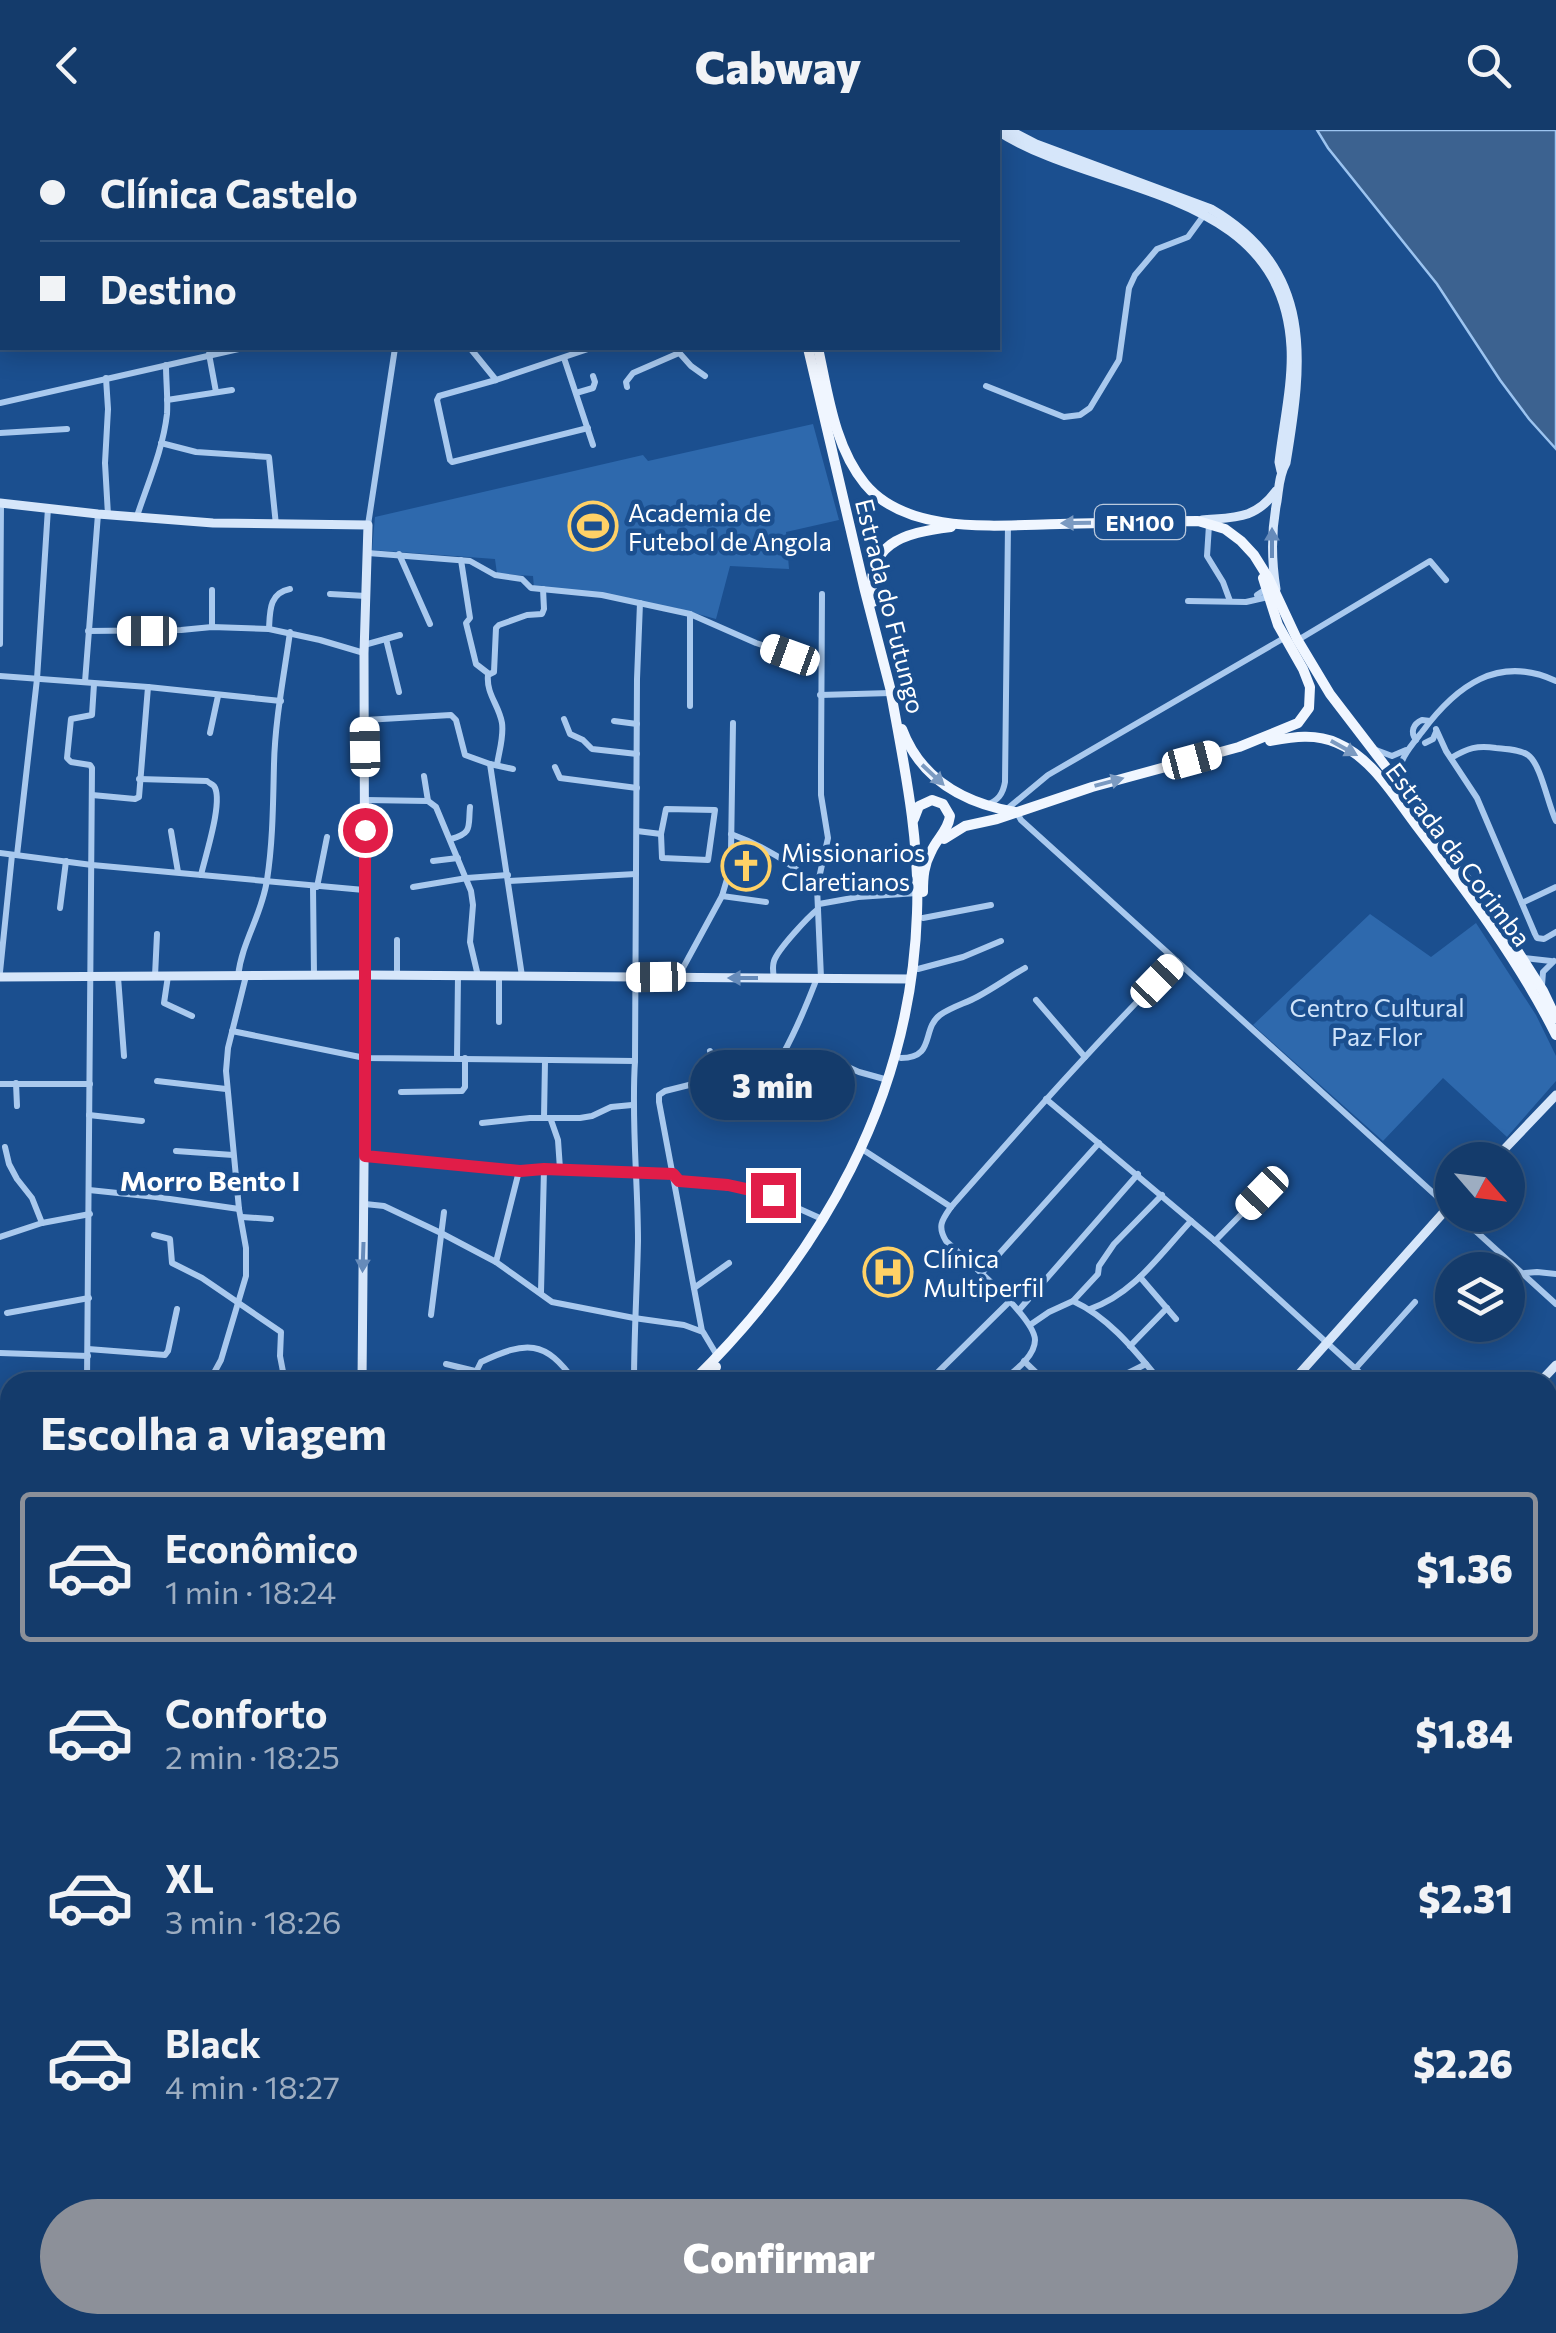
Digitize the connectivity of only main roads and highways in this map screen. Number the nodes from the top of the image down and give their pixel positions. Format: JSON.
{"nodes":[{"id":1,"x":1008,"y":130,"type":"edge"},
{"id":2,"x":1000,"y":132,"type":"edge"},
{"id":3,"x":808,"y":350,"type":"edge"},
{"id":4,"x":818,"y":350,"type":"edge"},
{"id":5,"x":1282,"y":471,"type":"junction"},
{"id":6,"x":1278,"y":489,"type":"junction"},
{"id":7,"x":0,"y":503,"type":"edge"},
{"id":8,"x":1204,"y":522,"type":"junction"},
{"id":9,"x":967,"y":525,"type":"junction"},
{"id":10,"x":1261,"y":596,"type":"junction"},
{"id":11,"x":881,"y":650,"type":"junction"},
{"id":12,"x":891,"y":693,"type":"junction"},
{"id":13,"x":1240,"y":747,"type":"junction"},
{"id":14,"x":1011,"y":811,"type":"junction"},
{"id":15,"x":916,"y":854,"type":"junction"},
{"id":16,"x":928,"y":859,"type":"junction"},
{"id":17,"x":915,"y":974,"type":"junction"},
{"id":18,"x":0,"y":975,"type":"edge"},
{"id":19,"x":364,"y":975,"type":"junction"},
{"id":20,"x":1556,"y":1018,"type":"edge"},
{"id":21,"x":1556,"y":1035,"type":"edge"},
{"id":22,"x":1554,"y":1096,"type":"edge"},
{"id":23,"x":1511,"y":1142,"type":"edge"},
{"id":24,"x":1435,"y":1225,"type":"edge"},
{"id":25,"x":362,"y":1372,"type":"edge"},
{"id":26,"x":702,"y":1372,"type":"edge"},
{"id":27,"x":711,"y":1372,"type":"edge"},
{"id":28,"x":1303,"y":1372,"type":"edge"}],
"edges":[{"from":1,"to":5,"type":"main road"},
{"from":2,"to":5,"type":"main road"},
{"from":3,"to":11,"type":"main road","name":"Estrada do Futungo"},
{"from":4,"to":9,"type":"main road","name":"Estrada do Futungo","number":"EN100"},
{"from":5,"to":6,"type":"main road"},
{"from":6,"to":8,"type":"main road"},
{"from":10,"to":6,"type":"main road","one_way":true},
{"from":7,"to":19,"type":"main road"},
{"from":8,"to":9,"type":"main road","name":"Estrada do Futungo","number":"EN100","one_way":true},
{"from":8,"to":10,"type":"main road","number":"EN100"},
{"from":9,"to":11,"type":"main road"},
{"from":10,"to":13,"type":"main road","number":"EN100"},
{"from":10,"to":20,"type":"main road","name":"Estrada da Corimba","number":"EN100"},
{"from":11,"to":12,"type":"main road","name":"Estrada do Futungo"},
{"from":12,"to":14,"type":"main road","name":"Estrada do Futungo","one_way":true},
{"from":12,"to":15,"type":"main road"},
{"from":14,"to":13,"type":"main road","one_way":true},
{"from":13,"to":21,"type":"main road","name":"Estrada da Corimba","one_way":true},
{"from":14,"to":16,"type":"main road"},
{"from":15,"to":16,"type":"main road"},
{"from":15,"to":17,"type":"main road"},
{"from":16,"to":17,"type":"main road"},
{"from":17,"to":19,"type":"main road","one_way":true},
{"from":17,"to":26,"type":"main road"},
{"from":17,"to":27,"type":"main road"},
{"from":18,"to":19,"type":"main road"},
{"from":19,"to":25,"type":"main road","one_way":true},
{"from":22,"to":23,"type":"main road"},
{"from":24,"to":28,"type":"main road"}]}
